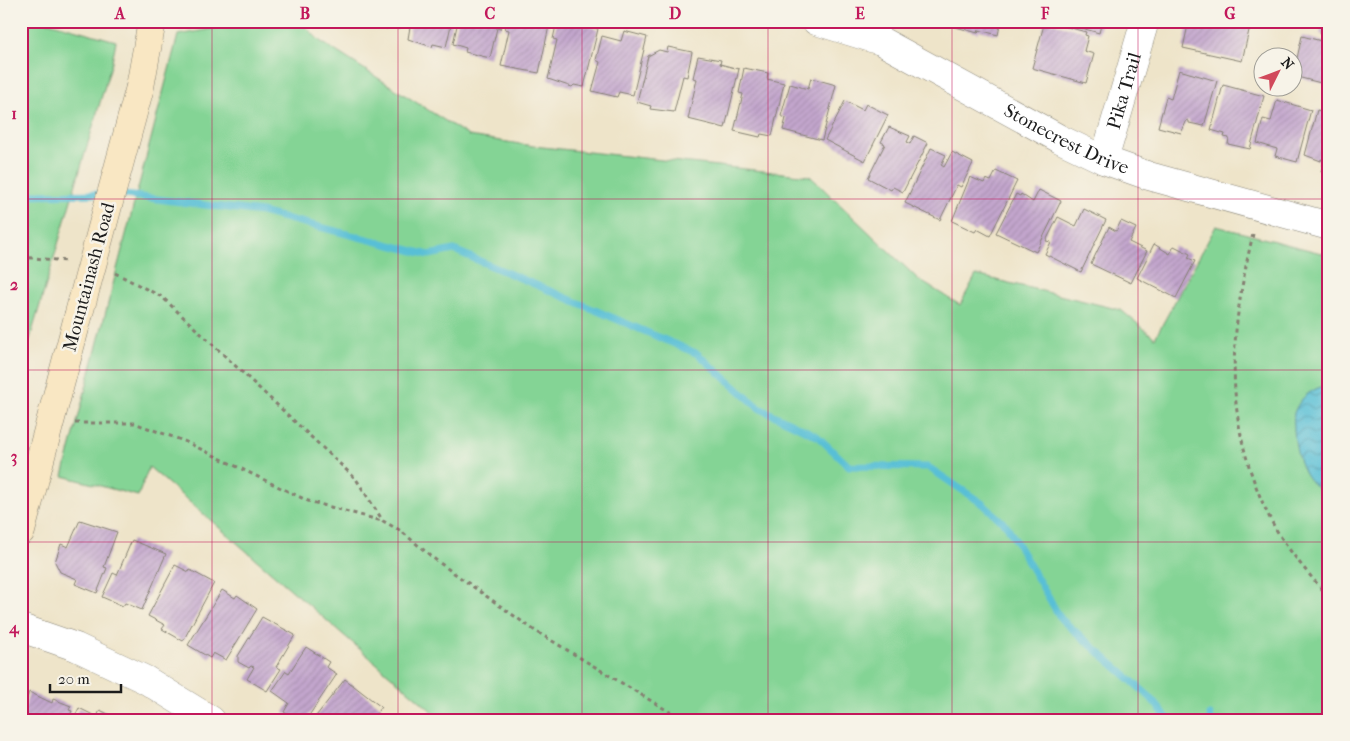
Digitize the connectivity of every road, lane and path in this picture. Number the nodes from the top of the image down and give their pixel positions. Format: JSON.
{"nodes":[{"id":1,"x":152,"y":21,"type":"edge"},
{"id":2,"x":816,"y":21,"type":"edge"},
{"id":3,"x":1145,"y":21,"type":"edge"},
{"id":4,"x":884,"y":31,"type":"edge"},
{"id":5,"x":1104,"y":160,"type":"junction"},
{"id":6,"x":1329,"y":226,"type":"edge"},
{"id":7,"x":1253,"y":234,"type":"dead end"},
{"id":8,"x":21,"y":257,"type":"edge"},
{"id":9,"x":77,"y":264,"type":"dead end"},
{"id":10,"x":112,"y":272,"type":"dead end"},
{"id":11,"x":50,"y":424,"type":"junction"},
{"id":12,"x":383,"y":521,"type":"junction"},
{"id":13,"x":21,"y":531,"type":"edge"},
{"id":14,"x":1329,"y":597,"type":"edge"},
{"id":15,"x":21,"y":628,"type":"edge"},
{"id":16,"x":211,"y":720,"type":"edge"},
{"id":17,"x":683,"y":720,"type":"edge"},
{"id":18,"x":1277,"y":720,"type":"edge"},
{"id":19,"x":1303,"y":720,"type":"edge"}],
"edges":[{"from":1,"to":11,"type":"street","name":"Mountainash Road","bridge":true},
{"from":2,"to":4,"type":"street","name":"Stonecrest Drive"},
{"from":3,"to":5,"type":"street","name":"Pika Trail"},
{"from":4,"to":5,"type":"street","name":"Stonecrest Drive"},
{"from":5,"to":6,"type":"street","name":"Stonecrest Drive"},
{"from":7,"to":14,"type":"path"},
{"from":8,"to":9,"type":"path"},
{"from":10,"to":12,"type":"path"},
{"from":11,"to":12,"type":"path"},
{"from":11,"to":13,"type":"street","name":"Mountainash Road"},
{"from":12,"to":17,"type":"path"},
{"from":15,"to":16,"type":"street"},
{"from":18,"to":19,"type":"path"}]}
